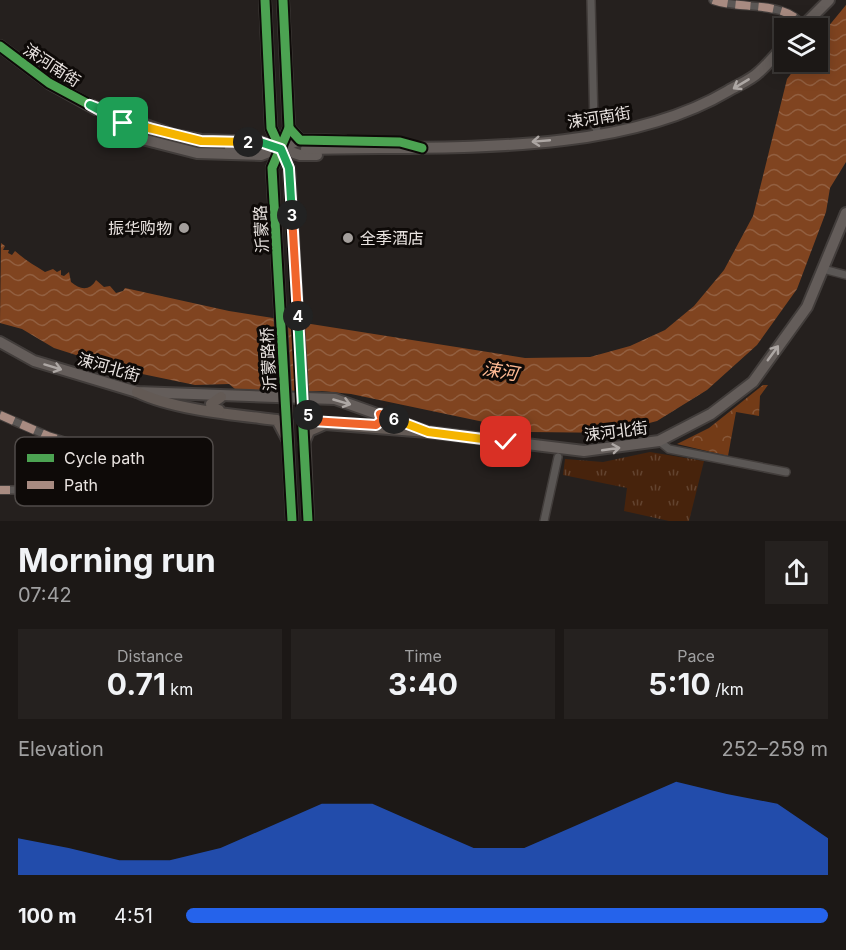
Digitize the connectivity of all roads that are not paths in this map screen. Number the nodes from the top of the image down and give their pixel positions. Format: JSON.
{"nodes":[{"id":1,"x":265,"y":0,"type":"edge"},
{"id":2,"x":283,"y":0,"type":"edge"},
{"id":3,"x":591,"y":0,"type":"edge"},
{"id":4,"x":713,"y":0,"type":"edge"},
{"id":5,"x":830,"y":0,"type":"edge"},
{"id":6,"x":798,"y":18,"type":"edge"},
{"id":7,"x":811,"y":18,"type":"edge"},
{"id":8,"x":0,"y":46,"type":"edge"},
{"id":9,"x":774,"y":57,"type":"edge"},
{"id":10,"x":271,"y":128,"type":"junction"},
{"id":11,"x":289,"y":128,"type":"junction"},
{"id":12,"x":599,"y":135,"type":"junction"},
{"id":13,"x":303,"y":144,"type":"junction"},
{"id":14,"x":422,"y":148,"type":"junction"},
{"id":15,"x":258,"y":149,"type":"junction"},
{"id":16,"x":281,"y":149,"type":"junction"},
{"id":17,"x":272,"y":168,"type":"junction"},
{"id":18,"x":846,"y":213,"type":"edge"},
{"id":19,"x":823,"y":269,"type":"junction"},
{"id":20,"x":846,"y":274,"type":"edge"},
{"id":21,"x":297,"y":307,"type":"joint"},
{"id":22,"x":280,"y":309,"type":"joint"},
{"id":23,"x":0,"y":342,"type":"edge"},
{"id":24,"x":137,"y":392,"type":"junction"},
{"id":25,"x":221,"y":397,"type":"junction"},
{"id":26,"x":303,"y":407,"type":"junction"},
{"id":27,"x":286,"y":408,"type":"junction"},
{"id":28,"x":380,"y":414,"type":"junction"},
{"id":29,"x":0,"y":415,"type":"edge"},
{"id":30,"x":428,"y":432,"type":"junction"},
{"id":31,"x":52,"y":437,"type":"edge"},
{"id":32,"x":287,"y":439,"type":"junction"},
{"id":33,"x":659,"y":441,"type":"junction"},
{"id":34,"x":304,"y":443,"type":"junction"},
{"id":35,"x":558,"y":457,"type":"dead end"},
{"id":36,"x":786,"y":472,"type":"dead end"},
{"id":37,"x":292,"y":521,"type":"edge"},
{"id":38,"x":308,"y":521,"type":"edge"},
{"id":39,"x":544,"y":521,"type":"edge"}],
"edges":[{"from":1,"to":10,"type":"main road","name":"沂蒙路"},
{"from":2,"to":11,"type":"main road","name":"沂蒙路"},
{"from":3,"to":12,"type":"street"},
{"from":4,"to":6,"type":"street"},
{"from":5,"to":7,"type":"main road"},
{"from":8,"to":15,"type":"main road","name":"涑河南街"},
{"from":9,"to":12,"type":"main road","name":"涑河南街","one_way":true},
{"from":10,"to":15,"type":"main road"},
{"from":10,"to":16,"type":"main road","name":"沂蒙路"},
{"from":11,"to":13,"type":"main road"},
{"from":11,"to":16,"type":"main road","name":"沂蒙路"},
{"from":12,"to":14,"type":"main road","name":"涑河南街","one_way":true},
{"from":13,"to":14,"type":"main road","name":"涑河南街"},
{"from":13,"to":14,"type":"main road"},
{"from":13,"to":16,"type":"main road"},
{"from":14,"to":16,"type":"main road"},
{"from":15,"to":16,"type":"main road"},
{"from":15,"to":17,"type":"main road"},
{"from":16,"to":17,"type":"main road","name":"沂蒙路"},
{"from":16,"to":21,"type":"main road","name":"沂蒙路"},
{"from":17,"to":22,"type":"main road","name":"沂蒙路"},
{"from":18,"to":19,"type":"main road","name":"涑河北街"},
{"from":19,"to":20,"type":"street"},
{"from":33,"to":19,"type":"main road","name":"涑河北街","one_way":true},
{"from":21,"to":26,"type":"main road","name":"沂蒙路桥","bridge":true},
{"from":22,"to":27,"type":"main road","name":"沂蒙路桥","bridge":true},
{"from":23,"to":24,"type":"main road","name":"涑河北街","one_way":true},
{"from":24,"to":25,"type":"main road","name":"涑河北街"},
{"from":24,"to":32,"type":"main road"},
{"from":25,"to":27,"type":"main road"},
{"from":25,"to":28,"type":"main road","name":"涑河北街","one_way":true},
{"from":26,"to":28,"type":"main road"},
{"from":26,"to":34,"type":"main road"},
{"from":27,"to":32,"type":"main road"},
{"from":28,"to":30,"type":"main road","name":"涑河北街"},
{"from":29,"to":31,"type":"street"},
{"from":30,"to":33,"type":"main road","name":"涑河北街","one_way":true},
{"from":30,"to":34,"type":"main road"},
{"from":32,"to":37,"type":"main road"},
{"from":33,"to":36,"type":"street"},
{"from":34,"to":38,"type":"main road"},
{"from":35,"to":39,"type":"street"}]}
